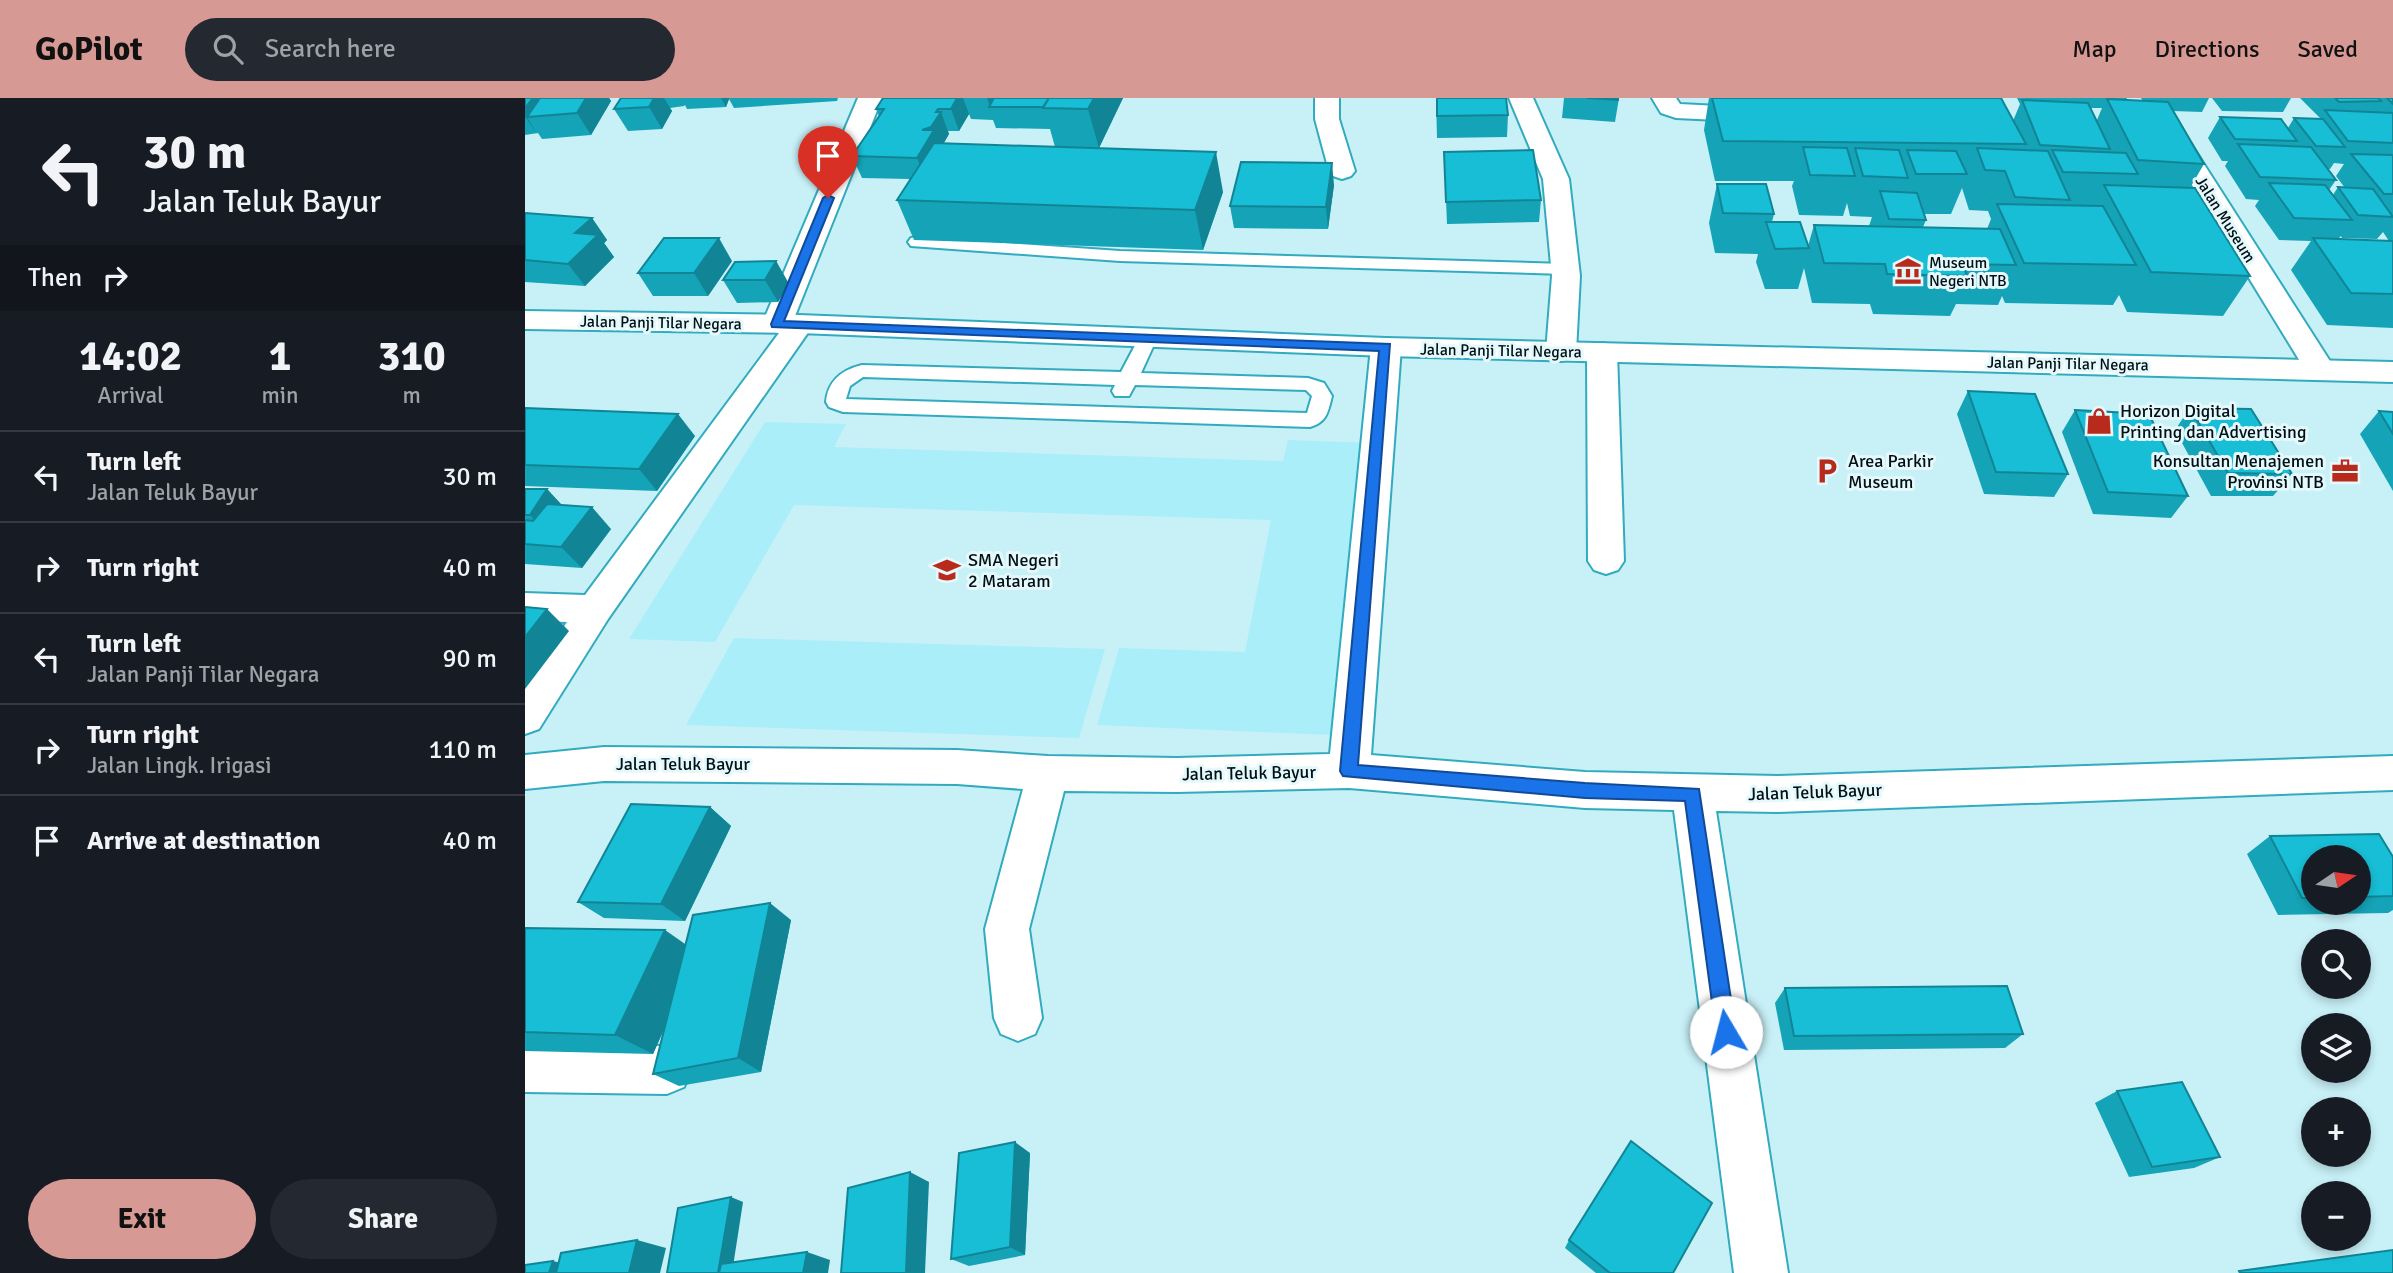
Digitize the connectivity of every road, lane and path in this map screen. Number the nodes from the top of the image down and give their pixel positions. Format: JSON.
{"nodes":[{"id":1,"x":870,"y":98,"type":"edge"},
{"id":2,"x":1327,"y":98,"type":"edge"},
{"id":3,"x":1521,"y":98,"type":"edge"},
{"id":4,"x":1670,"y":105,"type":"edge"},
{"id":5,"x":1785,"y":116,"type":"edge"},
{"id":6,"x":2137,"y":129,"type":"edge"},
{"id":7,"x":1342,"y":171,"type":"dead end"},
{"id":8,"x":917,"y":243,"type":"dead end"},
{"id":9,"x":1565,"y":269,"type":"junction"},
{"id":10,"x":525,"y":320,"type":"edge"},
{"id":11,"x":788,"y":324,"type":"junction"},
{"id":12,"x":1148,"y":338,"type":"junction"},
{"id":13,"x":1386,"y":347,"type":"junction"},
{"id":14,"x":1560,"y":352,"type":"junction"},
{"id":15,"x":1602,"y":352,"type":"junction"},
{"id":16,"x":2320,"y":369,"type":"junction"},
{"id":17,"x":2393,"y":372,"type":"edge"},
{"id":18,"x":1128,"y":378,"type":"junction"},
{"id":19,"x":1110,"y":413,"type":"junction"},
{"id":20,"x":1606,"y":561,"type":"dead end"},
{"id":21,"x":525,"y":607,"type":"edge"},
{"id":22,"x":595,"y":609,"type":"junction"},
{"id":23,"x":525,"y":718,"type":"edge"},
{"id":24,"x":1349,"y":771,"type":"junction"},
{"id":25,"x":525,"y":772,"type":"edge"},
{"id":26,"x":1048,"y":773,"type":"junction"},
{"id":27,"x":2393,"y":773,"type":"edge"},
{"id":28,"x":1693,"y":794,"type":"junction"},
{"id":29,"x":1018,"y":1018,"type":"dead end"},
{"id":30,"x":525,"y":1068,"type":"edge"},
{"id":31,"x":667,"y":1070,"type":"edge"},
{"id":32,"x":1761,"y":1273,"type":"edge"}],
"edges":[{"from":1,"to":11,"type":"street"},
{"from":2,"to":7,"type":"street"},
{"from":3,"to":9,"type":"street"},
{"from":4,"to":5,"type":"street"},
{"from":6,"to":16,"type":"street","name":"Jalan Museum"},
{"from":8,"to":9,"type":"lane"},
{"from":9,"to":14,"type":"street"},
{"from":10,"to":11,"type":"street","name":"Jalan Panji Tilar Negara"},
{"from":11,"to":12,"type":"street","name":"Jalan Panji Tilar Negara"},
{"from":11,"to":22,"type":"street"},
{"from":12,"to":13,"type":"street","name":"Jalan Panji Tilar Negara"},
{"from":12,"to":18,"type":"lane"},
{"from":13,"to":14,"type":"street","name":"Jalan Panji Tilar Negara"},
{"from":13,"to":24,"type":"street"},
{"from":14,"to":15,"type":"street","name":"Jalan Panji Tilar Negara"},
{"from":15,"to":16,"type":"street","name":"Jalan Panji Tilar Negara"},
{"from":15,"to":20,"type":"street"},
{"from":16,"to":17,"type":"street","name":"Jalan Panji Tilar Negara"},
{"from":18,"to":19,"type":"lane"},
{"from":18,"to":19,"type":"lane"},
{"from":18,"to":19,"type":"lane"},
{"from":21,"to":22,"type":"street"},
{"from":22,"to":23,"type":"street"},
{"from":24,"to":26,"type":"street","name":"Jalan Teluk Bayur"},
{"from":24,"to":28,"type":"street","name":"Jalan Teluk Bayur"},
{"from":25,"to":26,"type":"street","name":"Jalan Teluk Bayur"},
{"from":26,"to":29,"type":"street"},
{"from":27,"to":28,"type":"street","name":"Jalan Teluk Bayur"},
{"from":28,"to":32,"type":"street"},
{"from":30,"to":31,"type":"street"}]}
